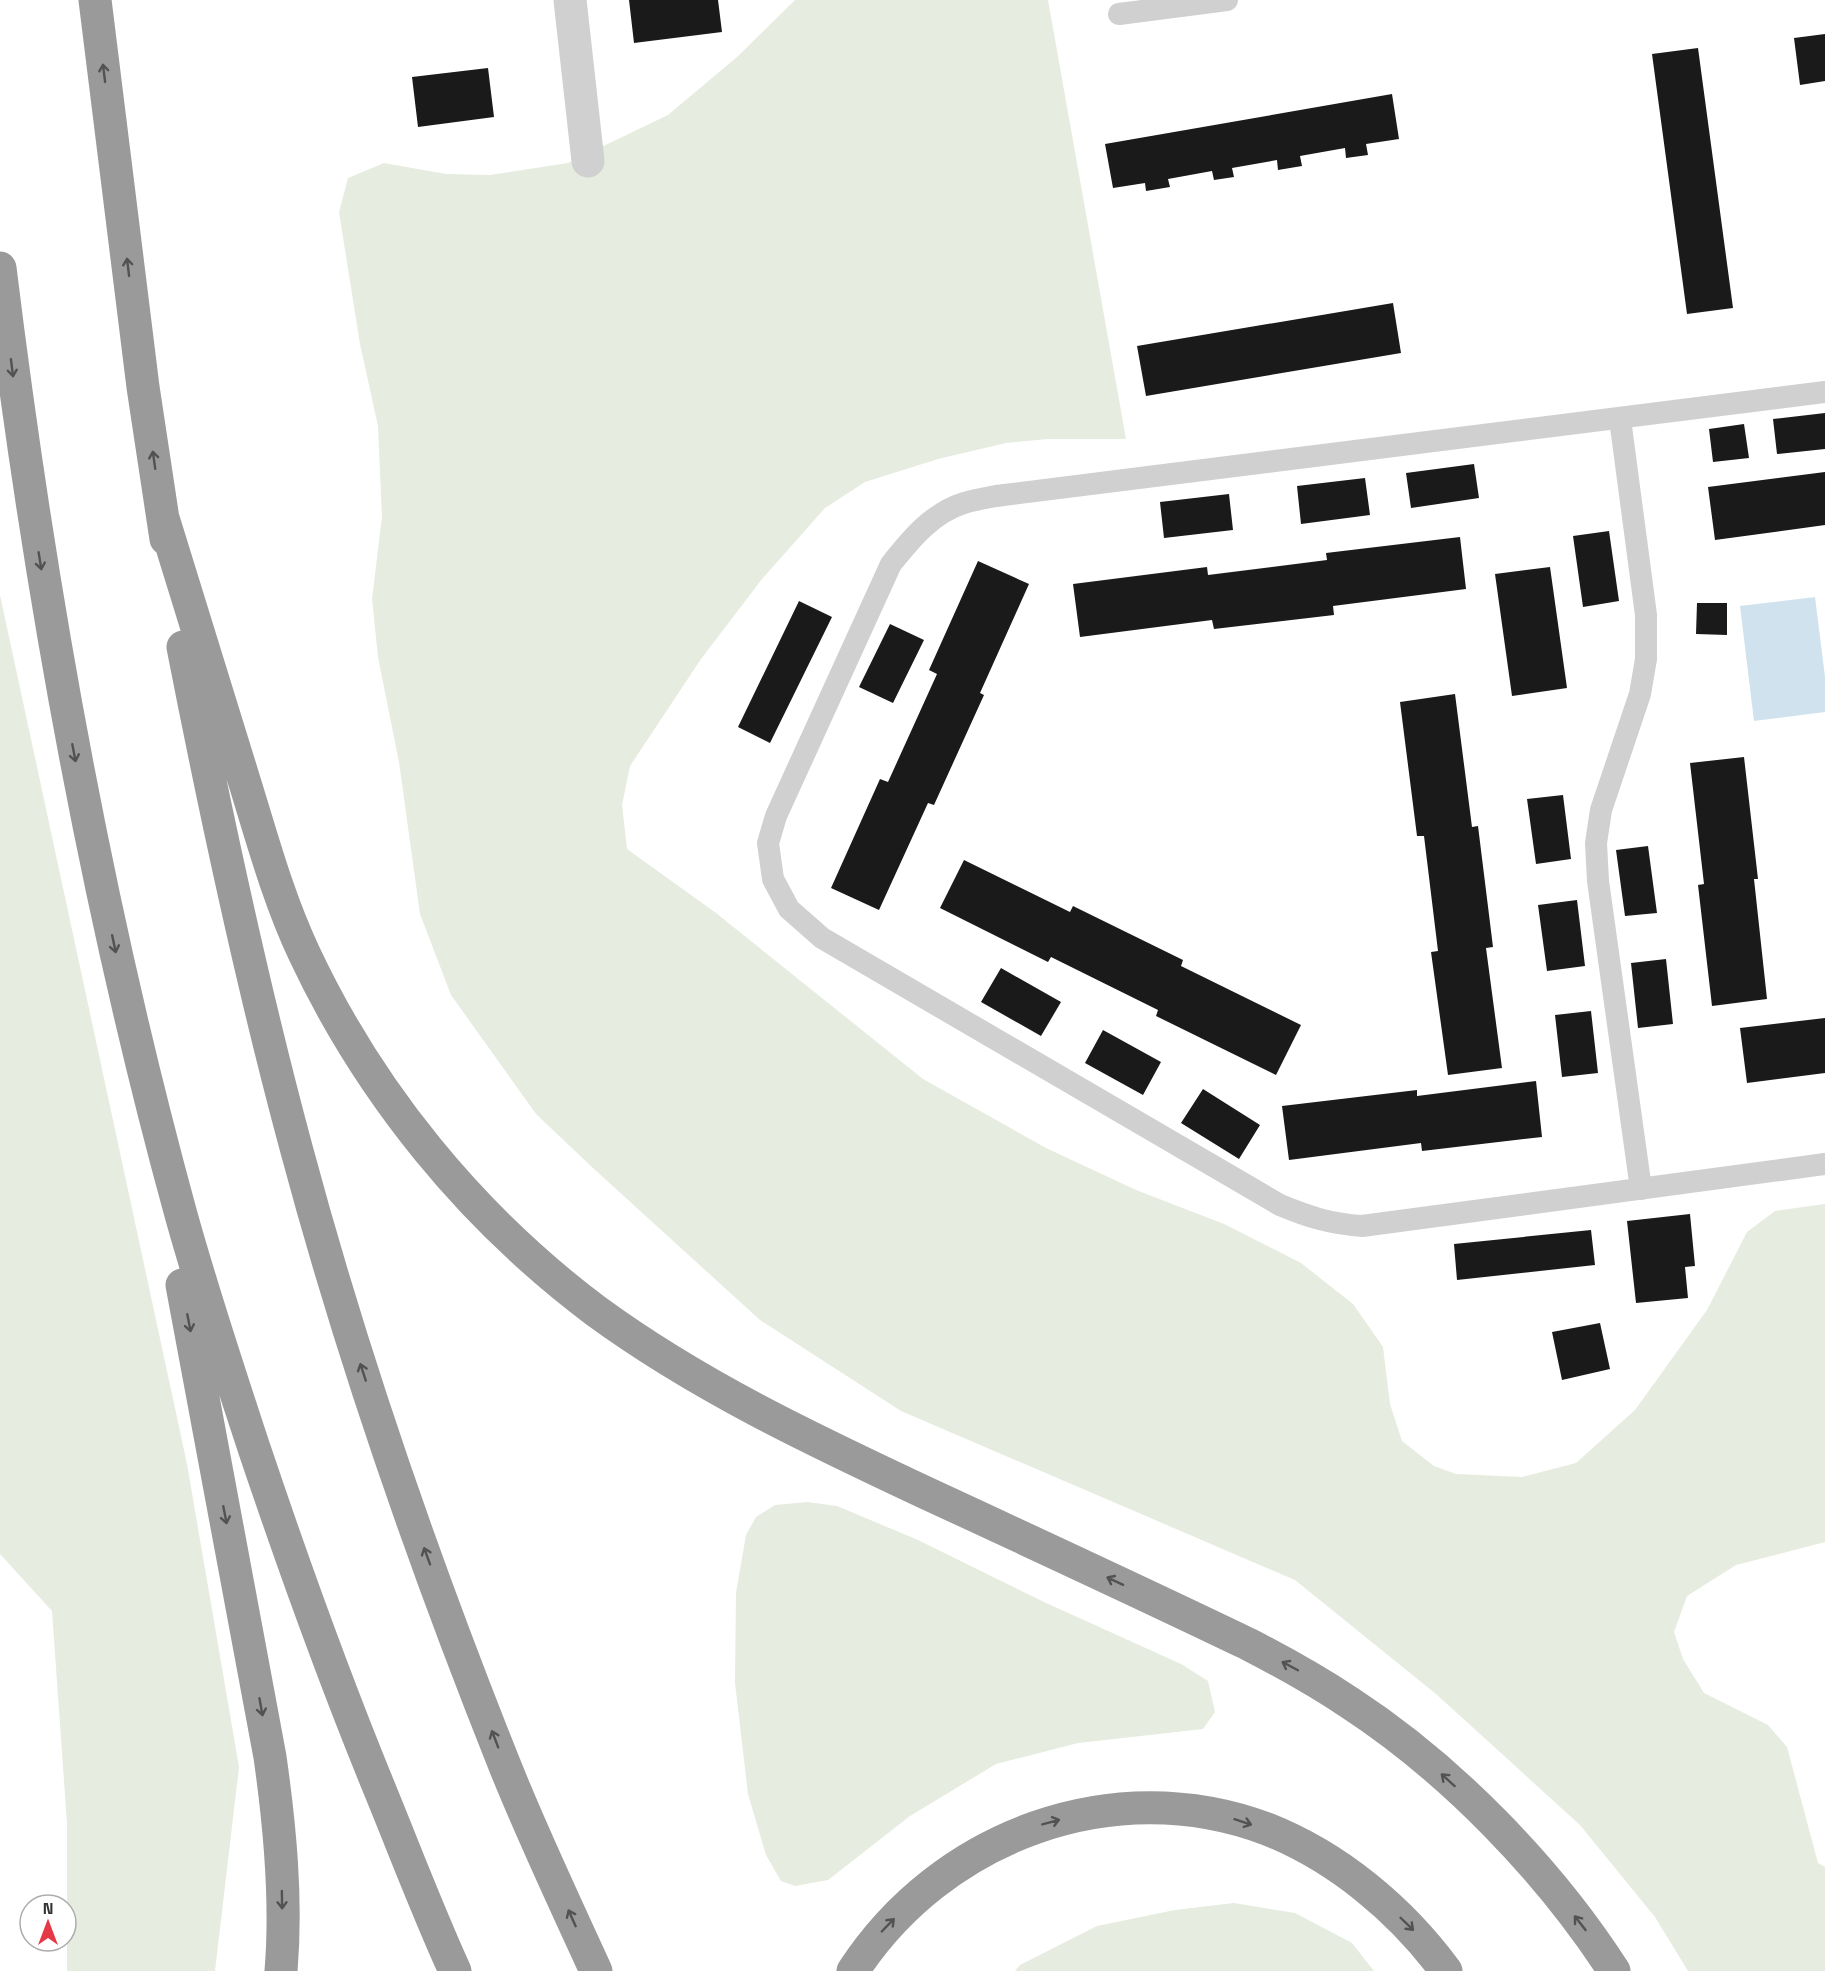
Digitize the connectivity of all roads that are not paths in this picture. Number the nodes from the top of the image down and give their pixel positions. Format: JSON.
{"nodes":[{"id":1,"x":95,"y":0,"type":"edge"},
{"id":2,"x":570,"y":0,"type":"edge"},
{"id":3,"x":1227,"y":0,"type":"edge"},
{"id":4,"x":1119,"y":14,"type":"dead end"},
{"id":5,"x":588,"y":161,"type":"dead end"},
{"id":6,"x":0,"y":268,"type":"edge"},
{"id":7,"x":1825,"y":392,"type":"edge"},
{"id":8,"x":1620,"y":418,"type":"junction"},
{"id":9,"x":163,"y":518,"type":"junction"},
{"id":10,"x":140,"y":1059,"type":"junction"},
{"id":11,"x":1825,"y":1164,"type":"edge"},
{"id":12,"x":1641,"y":1189,"type":"junction"},
{"id":13,"x":280,"y":1971,"type":"edge"},
{"id":14,"x":455,"y":1971,"type":"edge"},
{"id":15,"x":596,"y":1971,"type":"edge"},
{"id":16,"x":853,"y":1971,"type":"edge"},
{"id":17,"x":1446,"y":1971,"type":"edge"},
{"id":18,"x":1614,"y":1971,"type":"edge"}],
"edges":[{"from":9,"to":1,"type":"highway","one_way":true},
{"from":2,"to":5,"type":"street"},
{"from":3,"to":4,"type":"lane"},
{"from":6,"to":10,"type":"highway","one_way":true},
{"from":7,"to":8,"type":"lane"},
{"from":8,"to":12,"type":"lane"},
{"from":8,"to":12,"type":"lane"},
{"from":15,"to":9,"type":"highway","one_way":true},
{"from":18,"to":9,"type":"highway","one_way":true},
{"from":10,"to":13,"type":"highway","one_way":true},
{"from":10,"to":14,"type":"highway"},
{"from":11,"to":12,"type":"lane"},
{"from":16,"to":17,"type":"highway","one_way":true}]}
